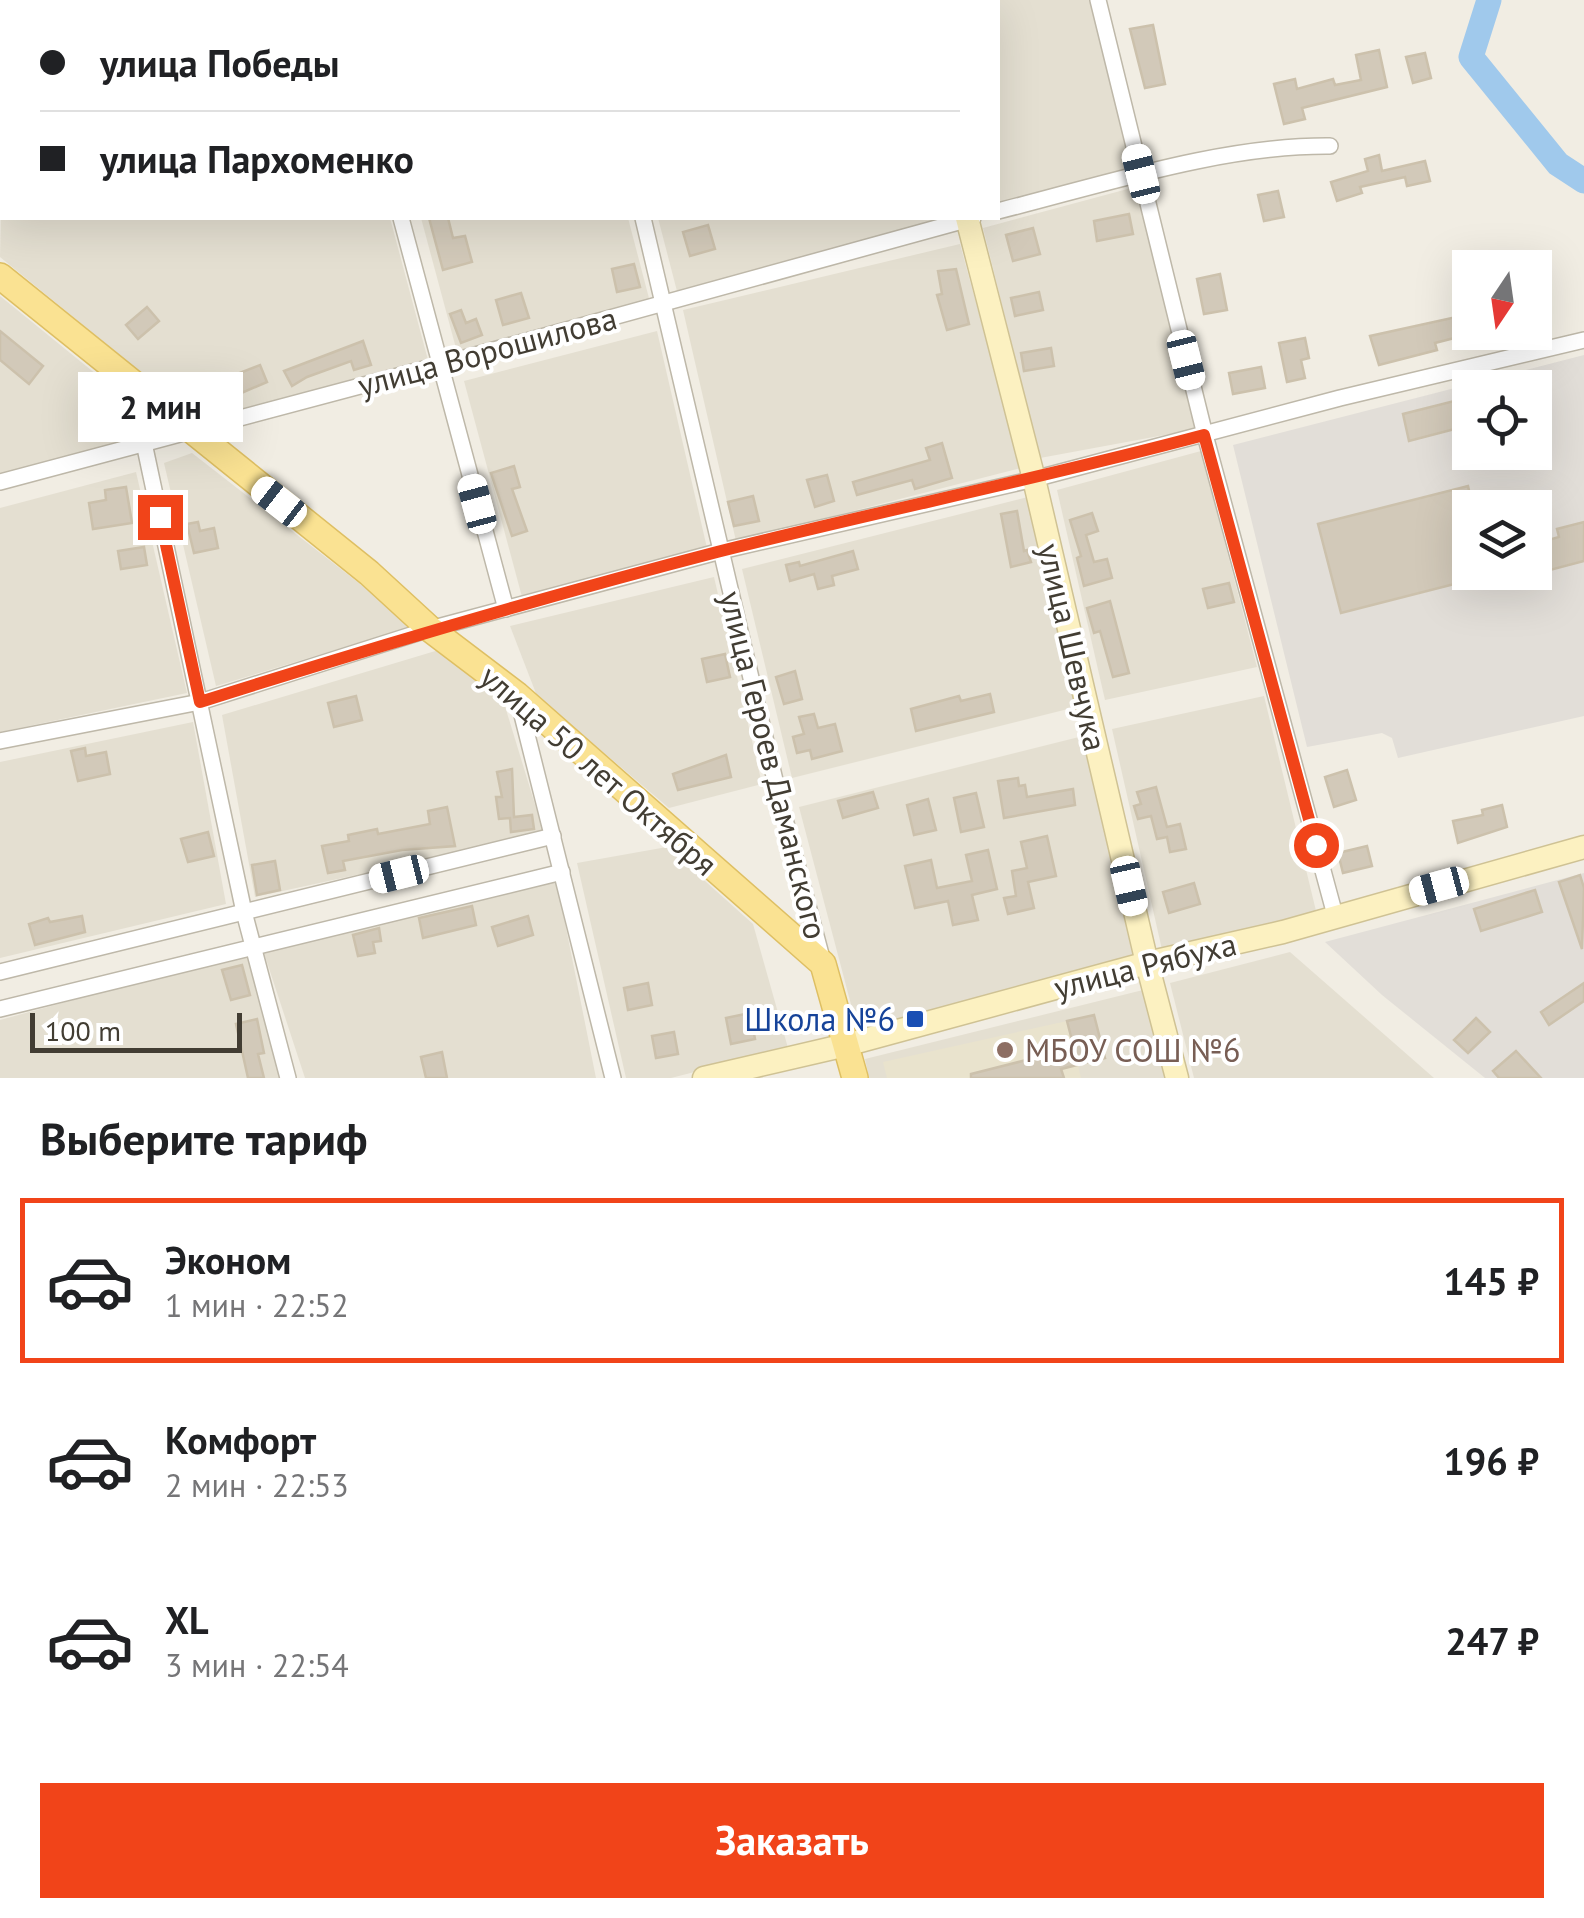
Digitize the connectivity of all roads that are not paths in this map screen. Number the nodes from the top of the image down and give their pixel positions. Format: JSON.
{"nodes":[{"id":1,"x":1098,"y":0,"type":"edge"},
{"id":2,"x":1330,"y":146,"type":"dead end"},
{"id":3,"x":1141,"y":174,"type":"junction"},
{"id":4,"x":1000,"y":210,"type":"edge"},
{"id":5,"x":402,"y":220,"type":"edge"},
{"id":6,"x":644,"y":220,"type":"edge"},
{"id":7,"x":962,"y":220,"type":"edge"},
{"id":8,"x":969,"y":220,"type":"edge"},
{"id":9,"x":0,"y":276,"type":"edge"},
{"id":10,"x":666,"y":303,"type":"junction"},
{"id":11,"x":1584,"y":340,"type":"edge"},
{"id":12,"x":440,"y":365,"type":"junction"},
{"id":13,"x":188,"y":430,"type":"junction"},
{"id":14,"x":1204,"y":435,"type":"junction"},
{"id":15,"x":144,"y":443,"type":"junction"},
{"id":16,"x":1034,"y":479,"type":"junction"},
{"id":17,"x":0,"y":482,"type":"edge"},
{"id":18,"x":721,"y":551,"type":"junction"},
{"id":19,"x":506,"y":609,"type":"junction"},
{"id":20,"x":430,"y":629,"type":"junction"},
{"id":21,"x":517,"y":695,"type":"junction"},
{"id":22,"x":200,"y":702,"type":"junction"},
{"id":23,"x":0,"y":741,"type":"edge"},
{"id":24,"x":553,"y":836,"type":"junction"},
{"id":25,"x":1584,"y":847,"type":"edge"},
{"id":26,"x":562,"y":872,"type":"junction"},
{"id":27,"x":244,"y":912,"type":"junction"},
{"id":28,"x":1335,"y":915,"type":"junction"},
{"id":29,"x":253,"y":946,"type":"junction"},
{"id":30,"x":1147,"y":963,"type":"junction"},
{"id":31,"x":823,"y":964,"type":"junction"},
{"id":32,"x":0,"y":972,"type":"edge"},
{"id":33,"x":0,"y":1009,"type":"edge"},
{"id":34,"x":846,"y":1045,"type":"junction"},
{"id":35,"x":288,"y":1078,"type":"edge"},
{"id":36,"x":613,"y":1078,"type":"edge"},
{"id":37,"x":704,"y":1078,"type":"edge"},
{"id":38,"x":855,"y":1078,"type":"edge"},
{"id":39,"x":1177,"y":1078,"type":"edge"}],
"edges":[{"from":1,"to":3,"type":"street"},
{"from":2,"to":3,"type":"street"},
{"from":3,"to":4,"type":"street"},
{"from":3,"to":14,"type":"street"},
{"from":5,"to":12,"type":"street"},
{"from":6,"to":10,"type":"street","name":"улица Героев Даманского"},
{"from":7,"to":10,"type":"street","name":"улица Ворошилова"},
{"from":8,"to":16,"type":"main road","name":"улица Шевчука"},
{"from":9,"to":13,"type":"main road","name":"улица 50 лет Октября"},
{"from":10,"to":12,"type":"street","name":"улица Ворошилова"},
{"from":10,"to":18,"type":"street","name":"улица Героев Даманского"},
{"from":11,"to":14,"type":"street"},
{"from":12,"to":13,"type":"street","name":"улица Ворошилова"},
{"from":12,"to":19,"type":"street"},
{"from":13,"to":15,"type":"street","name":"улица Ворошилова"},
{"from":13,"to":20,"type":"main road","name":"улица 50 лет Октября"},
{"from":14,"to":16,"type":"street"},
{"from":14,"to":28,"type":"street"},
{"from":15,"to":17,"type":"street","name":"улица Ворошилова"},
{"from":15,"to":22,"type":"street"},
{"from":16,"to":18,"type":"street"},
{"from":16,"to":30,"type":"main road","name":"улица Шевчука"},
{"from":18,"to":19,"type":"street"},
{"from":18,"to":31,"type":"street","name":"улица Героев Даманского"},
{"from":19,"to":20,"type":"street"},
{"from":20,"to":21,"type":"main road","name":"улица 50 лет Октября"},
{"from":20,"to":22,"type":"street"},
{"from":21,"to":24,"type":"street"},
{"from":21,"to":31,"type":"main road","name":"улица 50 лет Октября"},
{"from":22,"to":23,"type":"street"},
{"from":22,"to":27,"type":"street"},
{"from":24,"to":26,"type":"street"},
{"from":24,"to":27,"type":"street"},
{"from":25,"to":28,"type":"main road","name":"улица Рябуха"},
{"from":26,"to":29,"type":"street"},
{"from":26,"to":36,"type":"street"},
{"from":27,"to":29,"type":"street"},
{"from":27,"to":32,"type":"street"},
{"from":28,"to":30,"type":"main road","name":"улица Рябуха"},
{"from":29,"to":33,"type":"street"},
{"from":29,"to":35,"type":"street"},
{"from":30,"to":34,"type":"main road","name":"улица Рябуха"},
{"from":30,"to":39,"type":"main road","name":"улица Шевчука"},
{"from":31,"to":34,"type":"main road","name":"улица Героев Даманского"},
{"from":34,"to":37,"type":"main road","name":"улица Рябуха"},
{"from":34,"to":38,"type":"main road","name":"улица Героев Даманского"}]}
